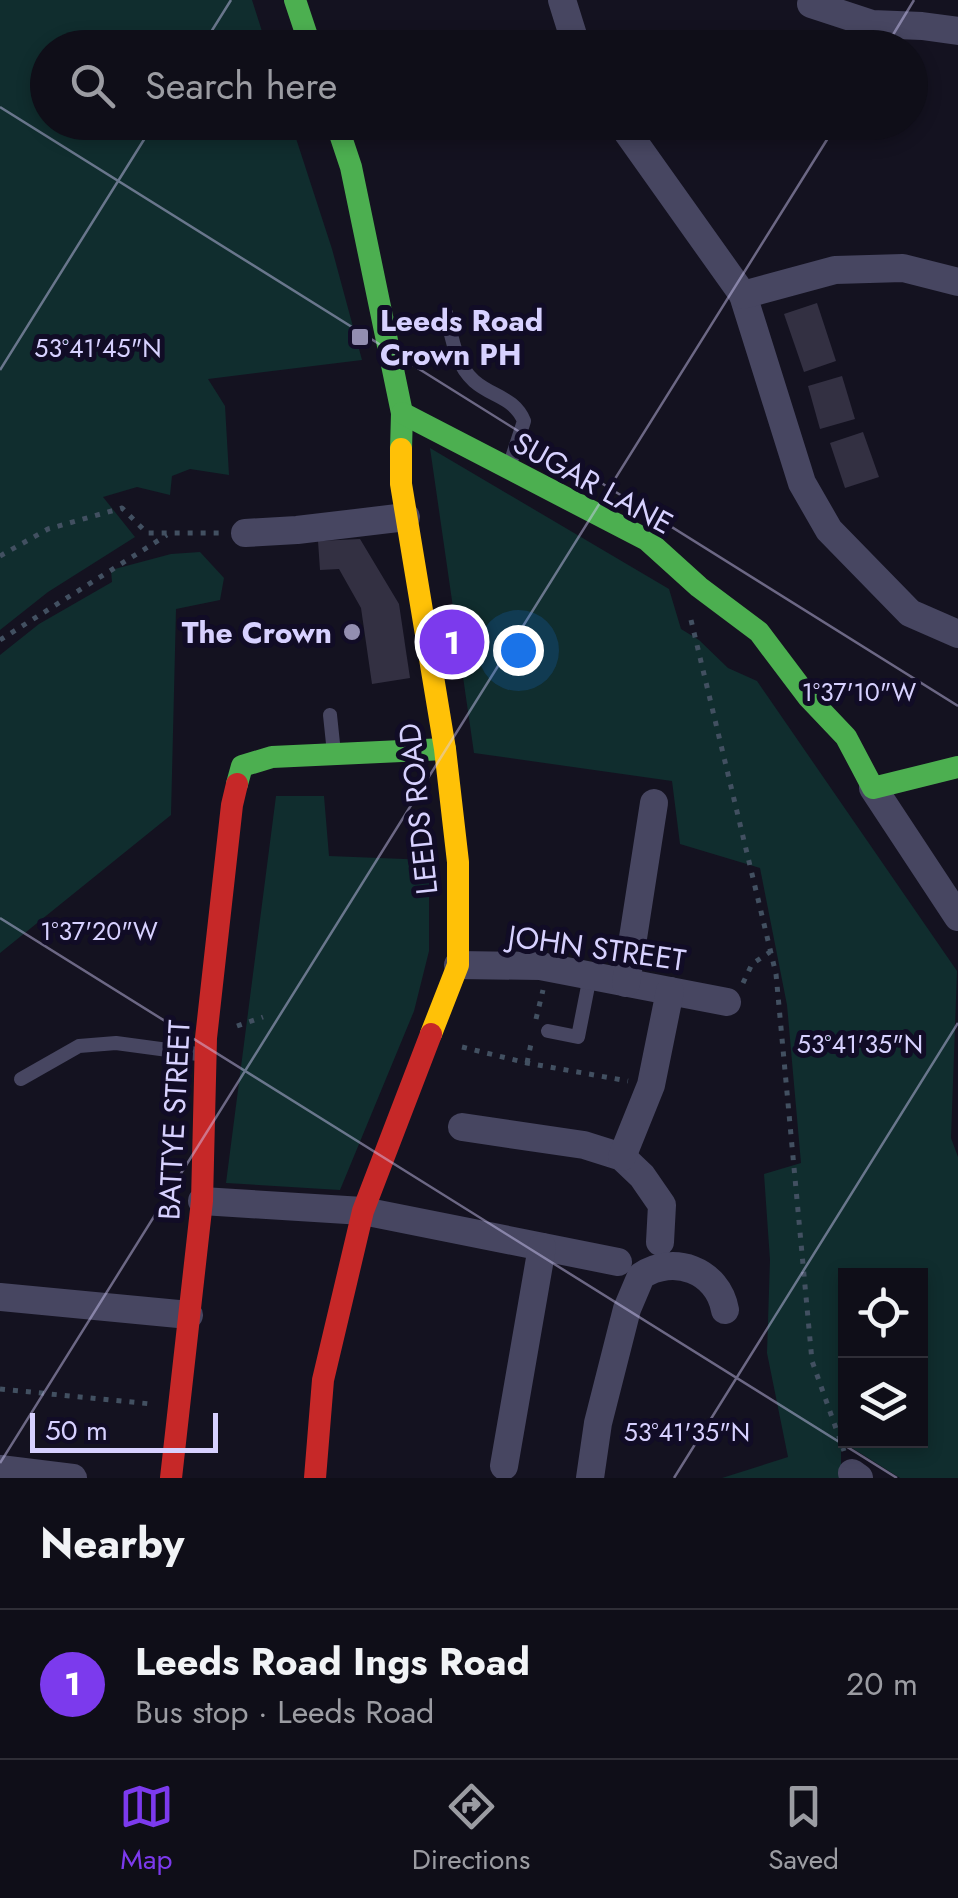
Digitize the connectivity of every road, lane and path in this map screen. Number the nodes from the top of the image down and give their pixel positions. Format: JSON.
{"nodes":[{"id":1,"x":295,"y":0,"type":"edge"},
{"id":2,"x":562,"y":0,"type":"edge"},
{"id":3,"x":804,"y":9,"type":"edge"},
{"id":4,"x":305,"y":30,"type":"edge"},
{"id":5,"x":571,"y":30,"type":"edge"},
{"id":6,"x":958,"y":32,"type":"edge"},
{"id":7,"x":342,"y":140,"type":"edge"},
{"id":8,"x":633,"y":140,"type":"edge"},
{"id":9,"x":958,"y":282,"type":"edge"},
{"id":10,"x":743,"y":295,"type":"junction"},
{"id":11,"x":446,"y":313,"type":"dead end"},
{"id":12,"x":402,"y":412,"type":"junction"},
{"id":13,"x":508,"y":470,"type":"junction"},
{"id":14,"x":406,"y":518,"type":"junction"},
{"id":15,"x":244,"y":533,"type":"joint"},
{"id":16,"x":167,"y":535,"type":"junction"},
{"id":17,"x":0,"y":556,"type":"edge"},
{"id":18,"x":699,"y":586,"type":"junction"},
{"id":19,"x":958,"y":634,"type":"edge"},
{"id":20,"x":0,"y":640,"type":"edge"},
{"id":21,"x":330,"y":715,"type":"dead end"},
{"id":22,"x":445,"y":749,"type":"junction"},
{"id":23,"x":334,"y":754,"type":"junction"},
{"id":24,"x":958,"y":768,"type":"edge"},
{"id":25,"x":873,"y":788,"type":"junction"},
{"id":26,"x":654,"y":803,"type":"dead end"},
{"id":27,"x":958,"y":917,"type":"edge"},
{"id":28,"x":770,"y":952,"type":"junction"},
{"id":29,"x":458,"y":965,"type":"junction"},
{"id":30,"x":590,"y":976,"type":"junction"},
{"id":31,"x":626,"y":982,"type":"junction"},
{"id":32,"x":670,"y":991,"type":"junction"},
{"id":33,"x":727,"y":1002,"type":"joint"},
{"id":34,"x":548,"y":1031,"type":"dead end"},
{"id":35,"x":430,"y":1038,"type":"junction"},
{"id":36,"x":206,"y":1055,"type":"junction"},
{"id":37,"x":21,"y":1079,"type":"dead end"},
{"id":38,"x":650,"y":1085,"type":"junction"},
{"id":39,"x":462,"y":1127,"type":"dead end"},
{"id":40,"x":622,"y":1157,"type":"junction"},
{"id":41,"x":202,"y":1201,"type":"junction"},
{"id":42,"x":363,"y":1212,"type":"junction"},
{"id":43,"x":660,"y":1242,"type":"dead end"},
{"id":44,"x":542,"y":1246,"type":"junction"},
{"id":45,"x":618,"y":1262,"type":"dead end"},
{"id":46,"x":0,"y":1297,"type":"edge"},
{"id":47,"x":724,"y":1310,"type":"dead end"},
{"id":48,"x":189,"y":1316,"type":"junction"},
{"id":49,"x":0,"y":1389,"type":"edge"},
{"id":50,"x":179,"y":1407,"type":"junction"},
{"id":51,"x":504,"y":1466,"type":"dead end"},
{"id":52,"x":0,"y":1469,"type":"edge"},
{"id":53,"x":856,"y":1476,"type":"edge"},
{"id":54,"x":74,"y":1478,"type":"edge"},
{"id":55,"x":171,"y":1478,"type":"edge"},
{"id":56,"x":315,"y":1478,"type":"edge"},
{"id":57,"x":590,"y":1478,"type":"edge"}],
"edges":[{"from":1,"to":4,"type":"street"},
{"from":2,"to":5,"type":"street"},
{"from":3,"to":6,"type":"street"},
{"from":7,"to":12,"type":"street","name":"LEEDS ROAD"},
{"from":8,"to":10,"type":"street"},
{"from":9,"to":10,"type":"street"},
{"from":10,"to":19,"type":"street"},
{"from":11,"to":13,"type":"lane"},
{"from":12,"to":13,"type":"street","name":"SUGAR LANE"},
{"from":12,"to":14,"type":"street","name":"LEEDS ROAD"},
{"from":13,"to":18,"type":"street","name":"SUGAR LANE"},
{"from":14,"to":15,"type":"street"},
{"from":14,"to":22,"type":"street","name":"LEEDS ROAD"},
{"from":15,"to":16,"type":"path"},
{"from":16,"to":17,"type":"path"},
{"from":16,"to":20,"type":"path"},
{"from":18,"to":25,"type":"street","name":"SUGAR LANE"},
{"from":18,"to":28,"type":"path"},
{"from":21,"to":23,"type":"lane"},
{"from":22,"to":23,"type":"street"},
{"from":22,"to":29,"type":"street","name":"LEEDS ROAD"},
{"from":23,"to":36,"type":"street","name":"BATTYE STREET"},
{"from":24,"to":25,"type":"street"},
{"from":25,"to":27,"type":"street"},
{"from":26,"to":31,"type":"street"},
{"from":28,"to":33,"type":"path"},
{"from":28,"to":53,"type":"path"},
{"from":29,"to":30,"type":"street","name":"JOHN STREET"},
{"from":29,"to":35,"type":"street","name":"LEEDS ROAD"},
{"from":30,"to":31,"type":"street","name":"JOHN STREET"},
{"from":30,"to":34,"type":"lane"},
{"from":31,"to":32,"type":"street","name":"JOHN STREET"},
{"from":32,"to":33,"type":"street","name":"JOHN STREET"},
{"from":32,"to":38,"type":"street"},
{"from":35,"to":38,"type":"path"},
{"from":35,"to":42,"type":"street","name":"LEEDS ROAD"},
{"from":36,"to":37,"type":"lane"},
{"from":36,"to":41,"type":"street","name":"BATTYE STREET"},
{"from":38,"to":40,"type":"street"},
{"from":39,"to":40,"type":"street"},
{"from":40,"to":43,"type":"street"},
{"from":41,"to":42,"type":"street"},
{"from":41,"to":48,"type":"street","name":"BATTYE STREET"},
{"from":42,"to":44,"type":"street"},
{"from":42,"to":56,"type":"street","name":"LEEDS ROAD"},
{"from":44,"to":45,"type":"street"},
{"from":44,"to":51,"type":"street"},
{"from":46,"to":48,"type":"street"},
{"from":47,"to":57,"type":"street"},
{"from":48,"to":50,"type":"street","name":"BATTYE STREET"},
{"from":49,"to":50,"type":"path"},
{"from":50,"to":55,"type":"street","name":"BATTYE STREET"},
{"from":52,"to":54,"type":"street"}]}
